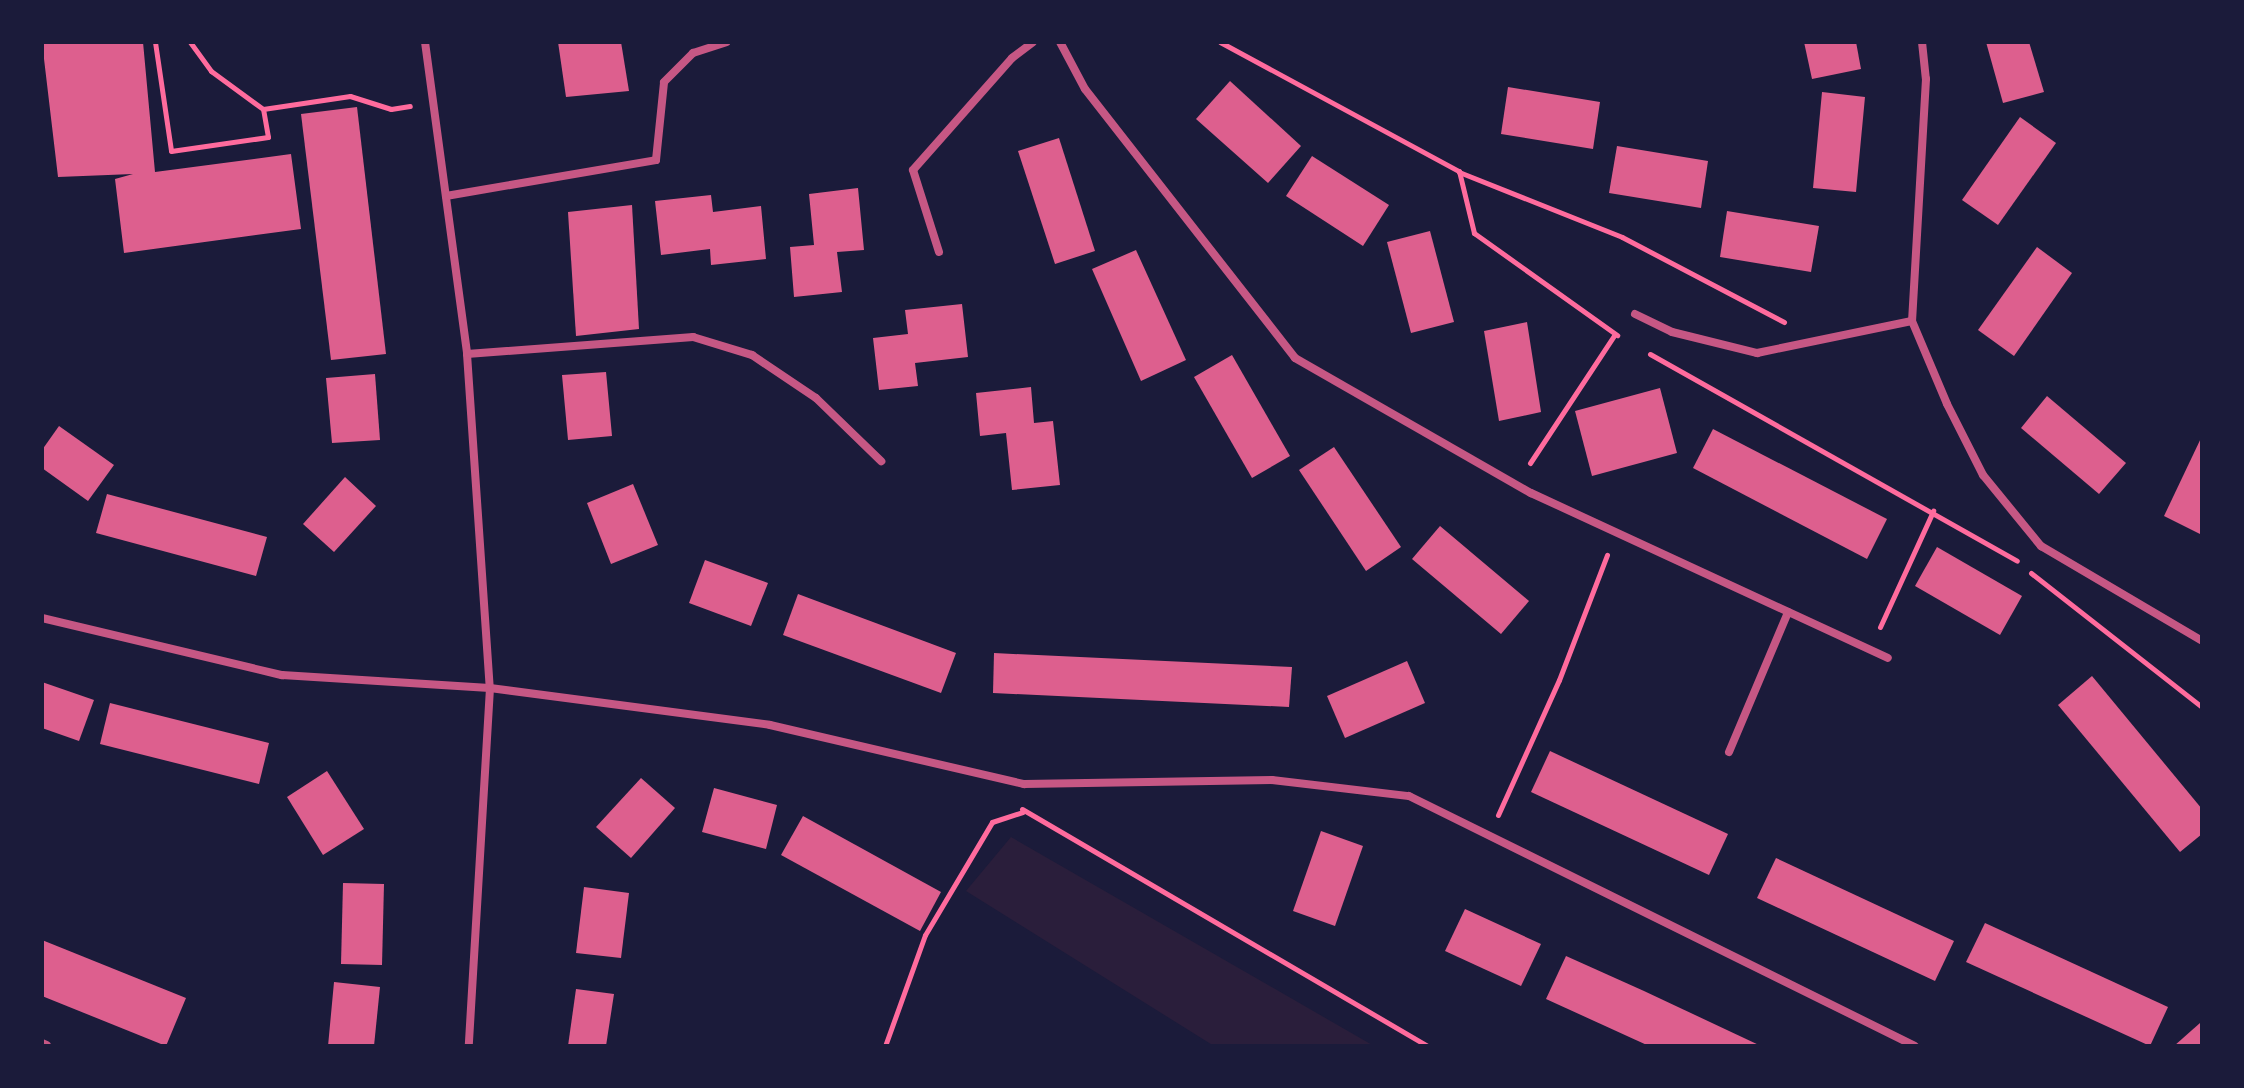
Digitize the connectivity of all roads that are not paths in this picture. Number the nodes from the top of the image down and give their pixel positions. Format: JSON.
{"nodes":[{"id":1,"x":425,"y":42,"type":"edge"},
{"id":2,"x":726,"y":42,"type":"edge"},
{"id":3,"x":1033,"y":42,"type":"edge"},
{"id":4,"x":1060,"y":42,"type":"edge"},
{"id":5,"x":1922,"y":42,"type":"edge"},
{"id":6,"x":446,"y":196,"type":"junction"},
{"id":7,"x":939,"y":252,"type":"dead end"},
{"id":8,"x":1635,"y":314,"type":"dead end"},
{"id":9,"x":1912,"y":321,"type":"junction"},
{"id":10,"x":467,"y":354,"type":"junction"},
{"id":11,"x":881,"y":461,"type":"dead end"},
{"id":12,"x":1788,"y":612,"type":"junction"},
{"id":13,"x":42,"y":618,"type":"edge"},
{"id":14,"x":2202,"y":641,"type":"edge"},
{"id":15,"x":1888,"y":658,"type":"dead end"},
{"id":16,"x":490,"y":688,"type":"junction"},
{"id":17,"x":1729,"y":752,"type":"dead end"},
{"id":18,"x":469,"y":1046,"type":"edge"},
{"id":19,"x":1915,"y":1046,"type":"edge"}],
"edges":[{"from":1,"to":6,"type":"street"},
{"from":2,"to":6,"type":"street"},
{"from":3,"to":7,"type":"street"},
{"from":4,"to":12,"type":"street"},
{"from":5,"to":9,"type":"street"},
{"from":6,"to":10,"type":"street"},
{"from":8,"to":9,"type":"street"},
{"from":9,"to":14,"type":"street"},
{"from":10,"to":11,"type":"street"},
{"from":10,"to":16,"type":"street"},
{"from":12,"to":15,"type":"street"},
{"from":12,"to":17,"type":"street"},
{"from":13,"to":16,"type":"street"},
{"from":16,"to":18,"type":"street"},
{"from":16,"to":19,"type":"street"}]}
